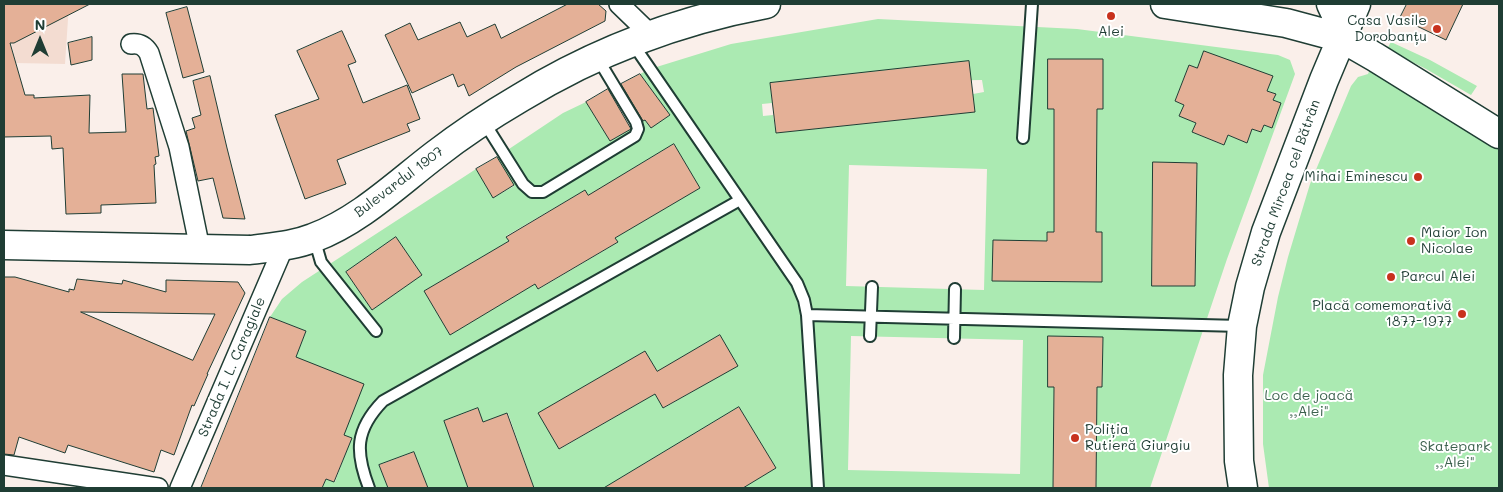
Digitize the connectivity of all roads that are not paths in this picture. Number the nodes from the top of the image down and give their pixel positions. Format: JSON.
{"nodes":[{"id":1,"x":619,"y":4,"type":"edge"},
{"id":2,"x":766,"y":4,"type":"edge"},
{"id":3,"x":1032,"y":4,"type":"edge"},
{"id":4,"x":1165,"y":4,"type":"edge"},
{"id":5,"x":1331,"y":4,"type":"edge"},
{"id":6,"x":1356,"y":4,"type":"edge"},
{"id":7,"x":1342,"y":38,"type":"junction"},
{"id":8,"x":642,"y":39,"type":"junction"},
{"id":9,"x":131,"y":44,"type":"dead end"},
{"id":10,"x":598,"y":57,"type":"junction"},
{"id":11,"x":484,"y":121,"type":"junction"},
{"id":12,"x":1498,"y":127,"type":"edge"},
{"id":13,"x":1023,"y":138,"type":"dead end"},
{"id":14,"x":740,"y":200,"type":"junction"},
{"id":15,"x":314,"y":238,"type":"junction"},
{"id":16,"x":4,"y":245,"type":"edge"},
{"id":17,"x":284,"y":246,"type":"junction"},
{"id":18,"x":200,"y":249,"type":"junction"},
{"id":19,"x":872,"y":287,"type":"dead end"},
{"id":20,"x":955,"y":289,"type":"dead end"},
{"id":21,"x":808,"y":315,"type":"junction"},
{"id":22,"x":871,"y":317,"type":"junction"},
{"id":23,"x":955,"y":318,"type":"junction"},
{"id":24,"x":1242,"y":326,"type":"junction"},
{"id":25,"x":376,"y":331,"type":"dead end"},
{"id":26,"x":870,"y":336,"type":"dead end"},
{"id":27,"x":954,"y":338,"type":"dead end"},
{"id":28,"x":4,"y":465,"type":"edge"},
{"id":29,"x":158,"y":488,"type":"edge"},
{"id":30,"x":180,"y":488,"type":"edge"},
{"id":31,"x":369,"y":488,"type":"edge"},
{"id":32,"x":818,"y":488,"type":"edge"},
{"id":33,"x":1243,"y":488,"type":"edge"}],
"edges":[{"from":1,"to":8,"type":"street"},
{"from":2,"to":8,"type":"main road","name":"Bulevardul 1907"},
{"from":3,"to":13,"type":"lane"},
{"from":4,"to":7,"type":"main road"},
{"from":5,"to":7,"type":"main road"},
{"from":6,"to":7,"type":"main road","name":"Strada Mircea cel Bătrân"},
{"from":7,"to":12,"type":"main road"},
{"from":7,"to":24,"type":"main road","name":"Strada Mircea cel Bătrân"},
{"from":8,"to":10,"type":"main road","name":"Bulevardul 1907"},
{"from":8,"to":14,"type":"lane"},
{"from":9,"to":18,"type":"street"},
{"from":10,"to":11,"type":"main road","name":"Bulevardul 1907"},
{"from":10,"to":11,"type":"lane"},
{"from":11,"to":15,"type":"main road","name":"Bulevardul 1907"},
{"from":14,"to":21,"type":"lane"},
{"from":14,"to":31,"type":"lane"},
{"from":15,"to":17,"type":"main road","name":"Bulevardul 1907"},
{"from":15,"to":25,"type":"lane"},
{"from":16,"to":18,"type":"main road","name":"Bulevardul 1907"},
{"from":17,"to":18,"type":"main road","name":"Bulevardul 1907"},
{"from":17,"to":30,"type":"street","name":"Strada I. L. Caragiale"},
{"from":19,"to":22,"type":"lane"},
{"from":20,"to":23,"type":"lane"},
{"from":21,"to":22,"type":"lane"},
{"from":21,"to":32,"type":"lane"},
{"from":22,"to":23,"type":"lane"},
{"from":22,"to":26,"type":"lane"},
{"from":23,"to":24,"type":"lane"},
{"from":23,"to":27,"type":"lane"},
{"from":24,"to":33,"type":"main road","name":"Strada Mircea cel Bătrân"},
{"from":28,"to":29,"type":"street"}]}
